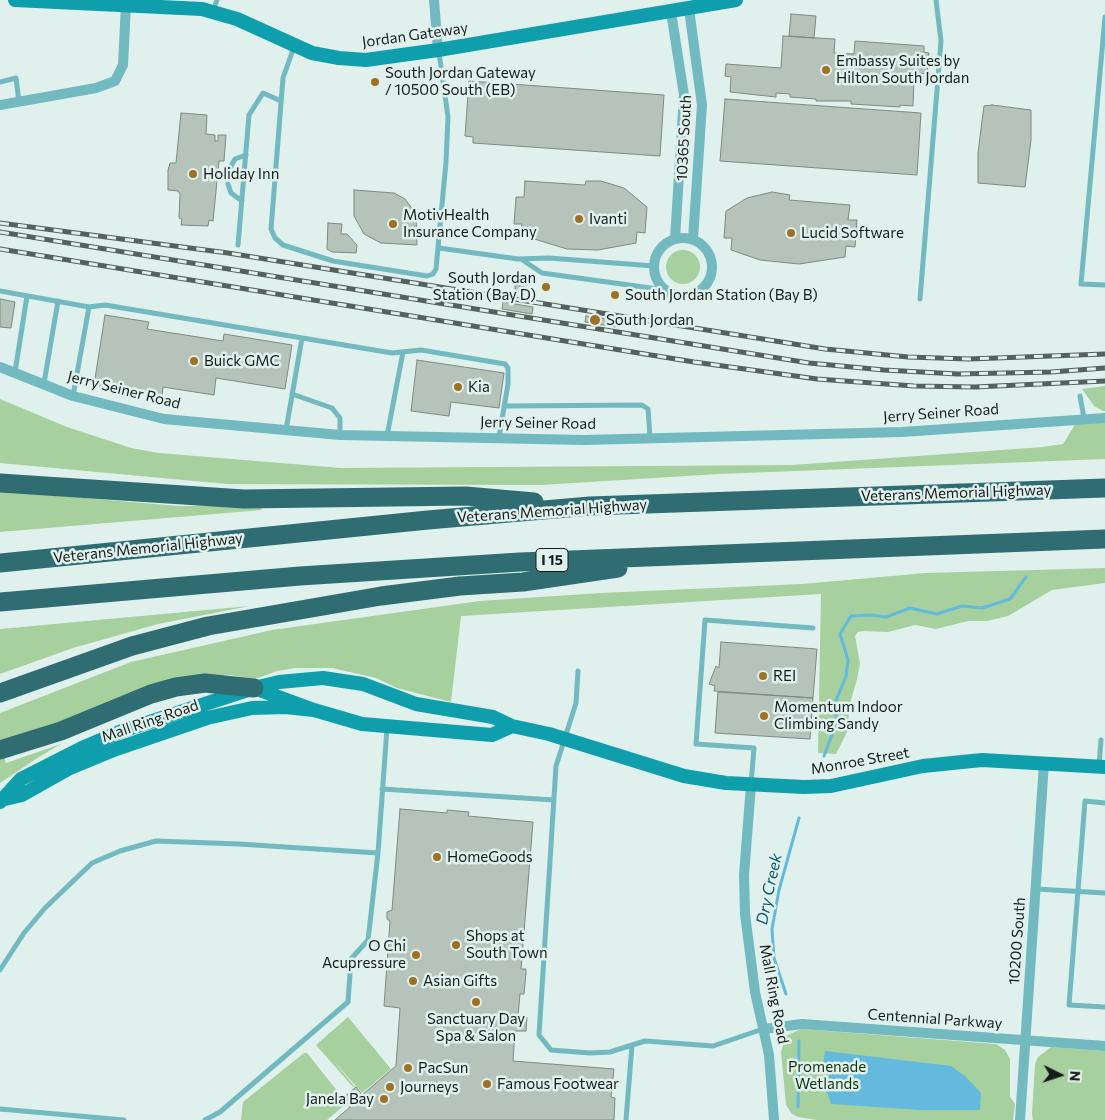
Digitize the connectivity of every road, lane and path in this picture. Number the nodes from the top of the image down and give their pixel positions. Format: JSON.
{"nodes":[{"id":1,"x":15,"y":0,"type":"edge"},
{"id":2,"x":434,"y":0,"type":"edge"},
{"id":3,"x":736,"y":0,"type":"edge"},
{"id":4,"x":936,"y":0,"type":"edge"},
{"id":5,"x":35,"y":1,"type":"edge"},
{"id":6,"x":126,"y":5,"type":"junction"},
{"id":7,"x":215,"y":6,"type":"edge"},
{"id":8,"x":689,"y":9,"type":"junction"},
{"id":9,"x":671,"y":12,"type":"junction"},
{"id":10,"x":1105,"y":17,"type":"edge"},
{"id":11,"x":294,"y":47,"type":"junction"},
{"id":12,"x":438,"y":50,"type":"junction"},
{"id":13,"x":0,"y":82,"type":"edge"},
{"id":14,"x":281,"y":101,"type":"junction"},
{"id":15,"x":19,"y":102,"type":"junction"},
{"id":16,"x":0,"y":105,"type":"edge"},
{"id":17,"x":246,"y":155,"type":"junction"},
{"id":18,"x":230,"y":168,"type":"dead end"},
{"id":19,"x":228,"y":184,"type":"dead end"},
{"id":20,"x":242,"y":201,"type":"junction"},
{"id":21,"x":675,"y":239,"type":"junction"},
{"id":22,"x":693,"y":240,"type":"junction"},
{"id":23,"x":238,"y":245,"type":"dead end"},
{"id":24,"x":440,"y":248,"type":"junction"},
{"id":25,"x":521,"y":259,"type":"junction"},
{"id":26,"x":654,"y":266,"type":"junction"},
{"id":27,"x":1105,"y":285,"type":"edge"},
{"id":28,"x":665,"y":290,"type":"junction"},
{"id":29,"x":0,"y":291,"type":"edge"},
{"id":30,"x":27,"y":296,"type":"junction"},
{"id":31,"x":920,"y":299,"type":"dead end"},
{"id":32,"x":58,"y":301,"type":"junction"},
{"id":33,"x":89,"y":307,"type":"junction"},
{"id":34,"x":302,"y":338,"type":"junction"},
{"id":35,"x":403,"y":352,"type":"junction"},
{"id":36,"x":0,"y":367,"type":"edge"},
{"id":37,"x":15,"y":372,"type":"junction"},
{"id":38,"x":44,"y":383,"type":"junction"},
{"id":39,"x":292,"y":394,"type":"junction"},
{"id":40,"x":73,"y":396,"type":"junction"},
{"id":41,"x":1080,"y":396,"type":"dead end"},
{"id":42,"x":504,"y":406,"type":"junction"},
{"id":43,"x":1084,"y":418,"type":"junction"},
{"id":44,"x":1105,"y":418,"type":"edge"},
{"id":45,"x":286,"y":431,"type":"junction"},
{"id":46,"x":340,"y":435,"type":"junction"},
{"id":47,"x":387,"y":436,"type":"junction"},
{"id":48,"x":499,"y":437,"type":"junction"},
{"id":49,"x":650,"y":437,"type":"junction"},
{"id":50,"x":0,"y":473,"type":"edge"},
{"id":51,"x":0,"y":482,"type":"edge"},
{"id":52,"x":1105,"y":488,"type":"edge"},
{"id":53,"x":113,"y":490,"type":"junction"},
{"id":54,"x":590,"y":506,"type":"junction"},
{"id":55,"x":1105,"y":539,"type":"edge"},
{"id":56,"x":721,"y":553,"type":"junction"},
{"id":57,"x":0,"y":563,"type":"edge"},
{"id":58,"x":0,"y":602,"type":"edge"},
{"id":59,"x":814,"y":628,"type":"dead end"},
{"id":60,"x":578,"y":671,"type":"dead end"},
{"id":61,"x":254,"y":688,"type":"junction"},
{"id":62,"x":0,"y":693,"type":"edge"},
{"id":63,"x":314,"y":710,"type":"junction"},
{"id":64,"x":512,"y":726,"type":"junction"},
{"id":65,"x":387,"y":727,"type":"junction"},
{"id":66,"x":566,"y":739,"type":"junction"},
{"id":67,"x":1101,"y":740,"type":"dead end"},
{"id":68,"x":0,"y":750,"type":"edge"},
{"id":69,"x":1044,"y":763,"type":"junction"},
{"id":70,"x":1102,"y":767,"type":"edge"},
{"id":71,"x":751,"y":785,"type":"junction"},
{"id":72,"x":382,"y":789,"type":"junction"},
{"id":73,"x":2,"y":800,"type":"edge"},
{"id":74,"x":554,"y":800,"type":"junction"},
{"id":75,"x":1105,"y":803,"type":"edge"},
{"id":76,"x":378,"y":853,"type":"junction"},
{"id":77,"x":1035,"y":889,"type":"junction"},
{"id":78,"x":1078,"y":892,"type":"junction"},
{"id":79,"x":1105,"y":893,"type":"edge"},
{"id":80,"x":0,"y":970,"type":"edge"},
{"id":81,"x":1105,"y":1007,"type":"edge"},
{"id":82,"x":764,"y":1029,"type":"junction"},
{"id":83,"x":1025,"y":1040,"type":"junction"},
{"id":84,"x":632,"y":1045,"type":"junction"},
{"id":85,"x":1105,"y":1046,"type":"edge"},
{"id":86,"x":0,"y":1109,"type":"edge"},
{"id":87,"x":214,"y":1118,"type":"edge"},
{"id":88,"x":124,"y":1120,"type":"edge"},
{"id":89,"x":205,"y":1120,"type":"edge"},
{"id":90,"x":626,"y":1120,"type":"edge"},
{"id":91,"x":774,"y":1120,"type":"edge"},
{"id":92,"x":1020,"y":1120,"type":"edge"}],
"edges":[{"from":1,"to":5,"type":"street","name":"Jordan Gateway"},
{"from":2,"to":12,"type":"street"},
{"from":3,"to":8,"type":"street","name":"Jordan Gateway"},
{"from":4,"to":31,"type":"lane"},
{"from":5,"to":6,"type":"street","name":"Jordan Gateway"},
{"from":6,"to":7,"type":"street","name":"Jordan Gateway"},
{"from":6,"to":15,"type":"street"},
{"from":7,"to":11,"type":"street","name":"Jordan Gateway"},
{"from":8,"to":9,"type":"street","name":"Jordan Gateway"},
{"from":8,"to":22,"type":"street","name":"10365 South"},
{"from":9,"to":12,"type":"street","name":"Jordan Gateway"},
{"from":9,"to":21,"type":"street","name":"10365 South"},
{"from":10,"to":27,"type":"lane"},
{"from":11,"to":12,"type":"street","name":"Jordan Gateway"},
{"from":11,"to":14,"type":"lane"},
{"from":12,"to":24,"type":"lane"},
{"from":13,"to":15,"type":"lane"},
{"from":14,"to":17,"type":"lane"},
{"from":14,"to":24,"type":"lane"},
{"from":15,"to":16,"type":"street"},
{"from":17,"to":18,"type":"lane"},
{"from":17,"to":20,"type":"lane"},
{"from":19,"to":20,"type":"lane"},
{"from":20,"to":23,"type":"lane"},
{"from":21,"to":22,"type":"street"},
{"from":21,"to":26,"type":"street"},
{"from":22,"to":28,"type":"street"},
{"from":24,"to":25,"type":"lane"},
{"from":25,"to":26,"type":"lane"},
{"from":25,"to":28,"type":"lane"},
{"from":26,"to":28,"type":"street"},
{"from":29,"to":30,"type":"lane"},
{"from":30,"to":32,"type":"lane"},
{"from":30,"to":37,"type":"lane"},
{"from":32,"to":33,"type":"lane"},
{"from":32,"to":38,"type":"lane"},
{"from":33,"to":34,"type":"lane"},
{"from":33,"to":40,"type":"lane"},
{"from":34,"to":35,"type":"lane"},
{"from":34,"to":39,"type":"lane"},
{"from":35,"to":42,"type":"lane"},
{"from":35,"to":47,"type":"lane"},
{"from":36,"to":37,"type":"street","name":"Jerry Seiner Road"},
{"from":37,"to":38,"type":"street","name":"Jerry Seiner Road"},
{"from":38,"to":40,"type":"street","name":"Jerry Seiner Road"},
{"from":39,"to":45,"type":"lane"},
{"from":39,"to":46,"type":"lane"},
{"from":40,"to":45,"type":"street","name":"Jerry Seiner Road"},
{"from":41,"to":43,"type":"lane"},
{"from":42,"to":48,"type":"lane"},
{"from":42,"to":49,"type":"lane"},
{"from":43,"to":44,"type":"street","name":"Jerry Seiner Road"},
{"from":43,"to":49,"type":"street","name":"Jerry Seiner Road"},
{"from":45,"to":46,"type":"street","name":"Jerry Seiner Road"},
{"from":46,"to":47,"type":"street","name":"Jerry Seiner Road"},
{"from":47,"to":48,"type":"street","name":"Jerry Seiner Road"},
{"from":48,"to":49,"type":"street","name":"Jerry Seiner Road"},
{"from":50,"to":53,"type":"highway"},
{"from":51,"to":53,"type":"highway"},
{"from":52,"to":54,"type":"highway","name":"Veterans Memorial Highway"},
{"from":53,"to":54,"type":"highway"},
{"from":54,"to":57,"type":"highway","name":"Veterans Memorial Highway"},
{"from":55,"to":56,"type":"highway","number":"I 15"},
{"from":56,"to":58,"type":"highway","number":"I 15"},
{"from":56,"to":62,"type":"highway"},
{"from":59,"to":71,"type":"lane"},
{"from":60,"to":66,"type":"lane"},
{"from":61,"to":63,"type":"street","name":"Mall Ring Road"},
{"from":61,"to":64,"type":"street","name":"Mall Ring Road"},
{"from":61,"to":68,"type":"highway"},
{"from":61,"to":73,"type":"street","name":"Mall Ring Road"},
{"from":63,"to":65,"type":"street","name":"Mall Ring Road"},
{"from":63,"to":73,"type":"street","name":"Mall Ring Road"},
{"from":64,"to":65,"type":"street","name":"Mall Ring Road"},
{"from":64,"to":66,"type":"street","name":"Mall Ring Road"},
{"from":65,"to":72,"type":"lane"},
{"from":66,"to":71,"type":"street","name":"Monroe Street"},
{"from":66,"to":74,"type":"lane"},
{"from":67,"to":70,"type":"lane"},
{"from":69,"to":70,"type":"street","name":"Monroe Street"},
{"from":69,"to":71,"type":"street","name":"Monroe Street"},
{"from":69,"to":77,"type":"street","name":"10200 South"},
{"from":71,"to":82,"type":"street","name":"Mall Ring Road"},
{"from":72,"to":74,"type":"lane"},
{"from":72,"to":76,"type":"lane"},
{"from":74,"to":84,"type":"lane"},
{"from":75,"to":78,"type":"lane"},
{"from":76,"to":80,"type":"lane"},
{"from":76,"to":87,"type":"lane"},
{"from":77,"to":78,"type":"lane"},
{"from":77,"to":83,"type":"street","name":"10200 South"},
{"from":78,"to":79,"type":"lane"},
{"from":78,"to":81,"type":"lane"},
{"from":82,"to":83,"type":"street","name":"Centennial Parkway"},
{"from":82,"to":84,"type":"lane"},
{"from":82,"to":91,"type":"street","name":"Mall Ring Road"},
{"from":83,"to":85,"type":"street","name":"Centennial Parkway"},
{"from":83,"to":92,"type":"street","name":"10200 South"},
{"from":84,"to":90,"type":"lane"},
{"from":86,"to":88,"type":"lane"},
{"from":87,"to":89,"type":"lane"}]}
